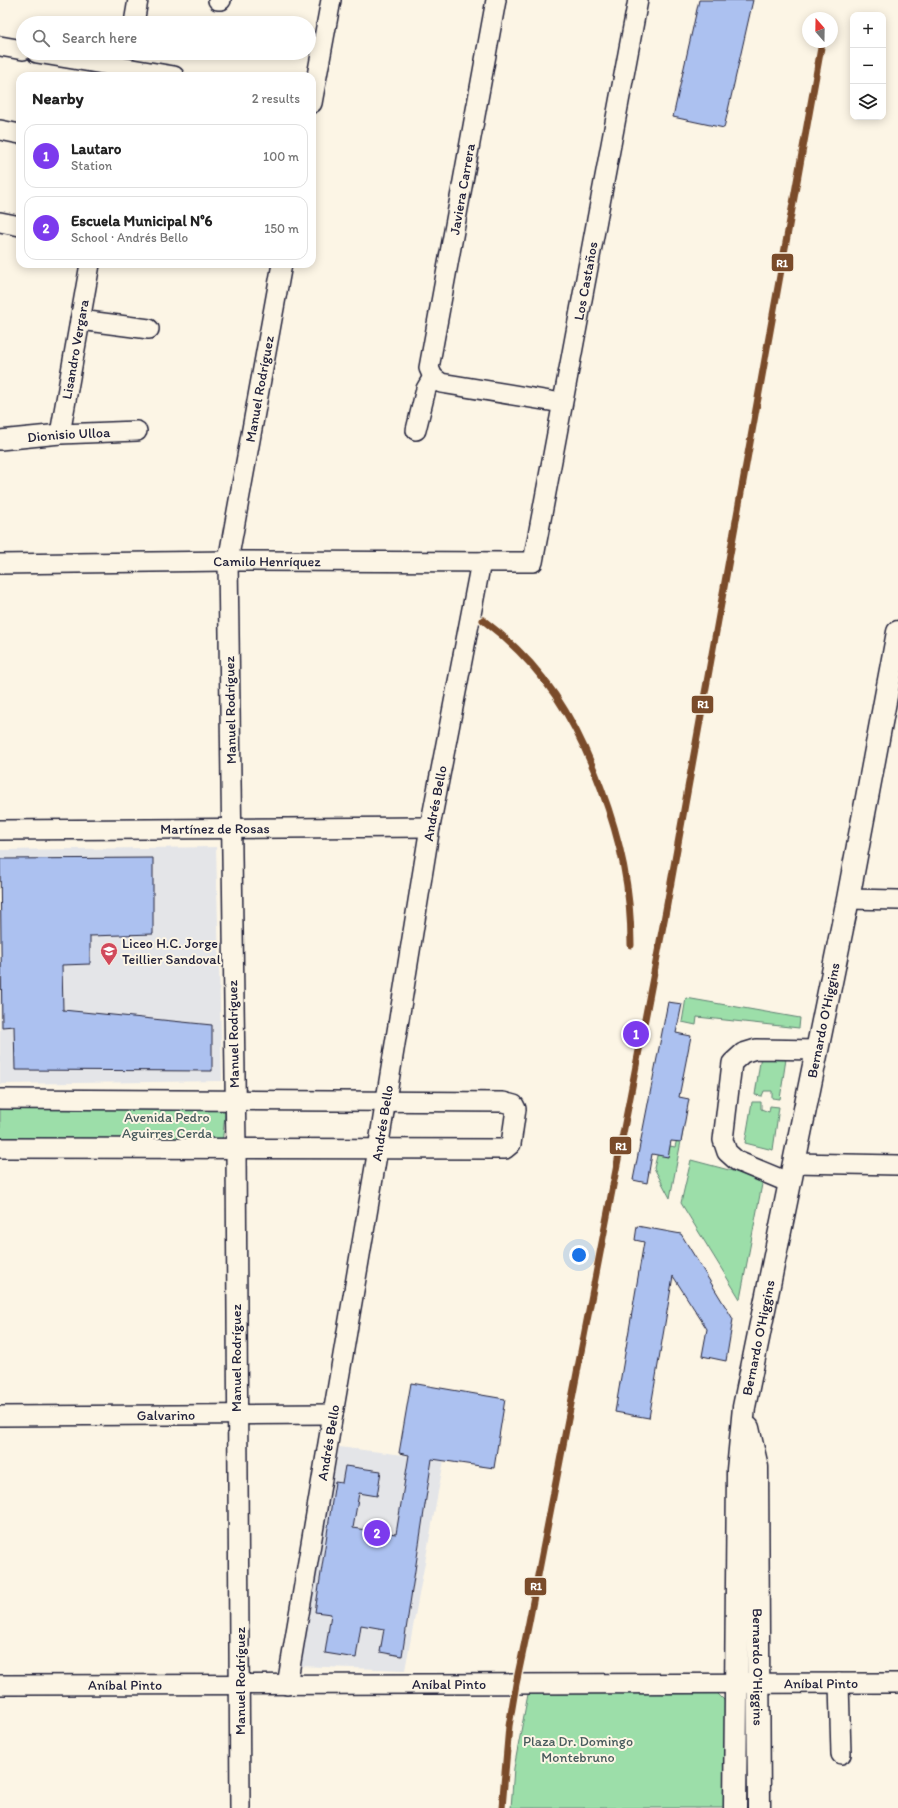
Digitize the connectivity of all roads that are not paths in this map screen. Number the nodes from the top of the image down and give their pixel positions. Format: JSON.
{"nodes":[{"id":1,"x":138,"y":0,"type":"edge"},
{"id":2,"x":331,"y":0,"type":"edge"},
{"id":3,"x":496,"y":0,"type":"edge"},
{"id":4,"x":638,"y":0,"type":"edge"},
{"id":5,"x":135,"y":16,"type":"edge"},
{"id":6,"x":0,"y":46,"type":"edge"},
{"id":7,"x":16,"y":49,"type":"edge"},
{"id":8,"x":85,"y":60,"type":"edge"},
{"id":9,"x":126,"y":66,"type":"edge"},
{"id":10,"x":155,"y":72,"type":"edge"},
{"id":11,"x":316,"y":81,"type":"edge"},
{"id":12,"x":0,"y":130,"type":"edge"},
{"id":13,"x":16,"y":133,"type":"edge"},
{"id":14,"x":0,"y":222,"type":"edge"},
{"id":15,"x":16,"y":225,"type":"edge"},
{"id":16,"x":89,"y":268,"type":"edge"},
{"id":17,"x":281,"y":268,"type":"edge"},
{"id":18,"x":80,"y":320,"type":"junction"},
{"id":19,"x":149,"y":329,"type":"dead end"},
{"id":20,"x":433,"y":377,"type":"junction"},
{"id":21,"x":562,"y":403,"type":"junction"},
{"id":22,"x":416,"y":430,"type":"dead end"},
{"id":23,"x":137,"y":431,"type":"dead end"},
{"id":24,"x":60,"y":434,"type":"junction"},
{"id":25,"x":0,"y":440,"type":"edge"},
{"id":26,"x":228,"y":561,"type":"junction"},
{"id":27,"x":481,"y":562,"type":"junction"},
{"id":28,"x":533,"y":562,"type":"joint"},
{"id":29,"x":0,"y":564,"type":"edge"},
{"id":30,"x":898,"y":632,"type":"edge"},
{"id":31,"x":430,"y":827,"type":"junction"},
{"id":32,"x":231,"y":828,"type":"junction"},
{"id":33,"x":0,"y":830,"type":"edge"},
{"id":34,"x":848,"y":899,"type":"junction"},
{"id":35,"x":898,"y":900,"type":"edge"},
{"id":36,"x":817,"y":1050,"type":"junction"},
{"id":37,"x":0,"y":1099,"type":"edge"},
{"id":38,"x":234,"y":1100,"type":"junction"},
{"id":39,"x":384,"y":1101,"type":"junction"},
{"id":40,"x":0,"y":1148,"type":"edge"},
{"id":41,"x":236,"y":1149,"type":"junction"},
{"id":42,"x":378,"y":1149,"type":"junction"},
{"id":43,"x":898,"y":1165,"type":"edge"},
{"id":44,"x":792,"y":1173,"type":"junction"},
{"id":45,"x":744,"y":1408,"type":"junction"},
{"id":46,"x":333,"y":1414,"type":"junction"},
{"id":47,"x":236,"y":1415,"type":"junction"},
{"id":48,"x":0,"y":1416,"type":"edge"},
{"id":49,"x":736,"y":1683,"type":"junction"},
{"id":50,"x":757,"y":1683,"type":"junction"},
{"id":51,"x":839,"y":1683,"type":"junction"},
{"id":52,"x":898,"y":1683,"type":"edge"},
{"id":53,"x":240,"y":1684,"type":"junction"},
{"id":54,"x":287,"y":1684,"type":"junction"},
{"id":55,"x":0,"y":1685,"type":"edge"},
{"id":56,"x":841,"y":1754,"type":"dead end"},
{"id":57,"x":240,"y":1808,"type":"edge"},
{"id":58,"x":735,"y":1808,"type":"edge"},
{"id":59,"x":759,"y":1808,"type":"edge"}],
"edges":[{"from":1,"to":5,"type":"street"},
{"from":2,"to":11,"type":"street"},
{"from":3,"to":20,"type":"street","name":"Javiera Carrera"},
{"from":4,"to":21,"type":"street","name":"Los Castaños"},
{"from":6,"to":7,"type":"street"},
{"from":8,"to":9,"type":"street"},
{"from":9,"to":10,"type":"street"},
{"from":12,"to":13,"type":"street"},
{"from":14,"to":15,"type":"street"},
{"from":16,"to":18,"type":"street","name":"Lisandro Vergara"},
{"from":17,"to":26,"type":"street","name":"Manuel Rodríguez"},
{"from":18,"to":19,"type":"street"},
{"from":18,"to":24,"type":"street","name":"Lisandro Vergara"},
{"from":20,"to":21,"type":"street"},
{"from":20,"to":22,"type":"street"},
{"from":21,"to":28,"type":"street","name":"Los Castaños"},
{"from":23,"to":24,"type":"street","name":"Dionisio Ulloa"},
{"from":24,"to":25,"type":"street","name":"Dionisio Ulloa"},
{"from":26,"to":27,"type":"street","name":"Camilo Henríquez"},
{"from":26,"to":29,"type":"street","name":"Camilo Henríquez"},
{"from":26,"to":32,"type":"street","name":"Manuel Rodríguez"},
{"from":27,"to":28,"type":"street","name":"Camilo Henríquez"},
{"from":27,"to":31,"type":"street","name":"Andrés Bello"},
{"from":30,"to":34,"type":"main road","name":"Bernardo O'Higgins"},
{"from":31,"to":32,"type":"street","name":"Martínez de Rosas"},
{"from":31,"to":39,"type":"street","name":"Andrés Bello"},
{"from":32,"to":33,"type":"street","name":"Martínez de Rosas"},
{"from":32,"to":38,"type":"street","name":"Manuel Rodríguez"},
{"from":34,"to":35,"type":"street"},
{"from":34,"to":36,"type":"main road","name":"Bernardo O'Higgins"},
{"from":36,"to":44,"type":"main road","name":"Bernardo O'Higgins"},
{"from":36,"to":44,"type":"street"},
{"from":37,"to":38,"type":"street"},
{"from":38,"to":39,"type":"street"},
{"from":38,"to":41,"type":"street","name":"Manuel Rodríguez"},
{"from":39,"to":42,"type":"street","name":"Andrés Bello"},
{"from":39,"to":42,"type":"street"},
{"from":40,"to":41,"type":"street"},
{"from":41,"to":42,"type":"street"},
{"from":41,"to":47,"type":"street","name":"Manuel Rodríguez"},
{"from":42,"to":46,"type":"street","name":"Andrés Bello"},
{"from":43,"to":44,"type":"street"},
{"from":44,"to":45,"type":"main road","name":"Bernardo O'Higgins"},
{"from":45,"to":49,"type":"main road","name":"Bernardo O'Higgins"},
{"from":45,"to":50,"type":"main road","name":"Bernardo O'Higgins"},
{"from":46,"to":47,"type":"street","name":"Galvarino"},
{"from":46,"to":54,"type":"street","name":"Andrés Bello"},
{"from":47,"to":48,"type":"street","name":"Galvarino"},
{"from":47,"to":53,"type":"street","name":"Manuel Rodríguez"},
{"from":49,"to":50,"type":"street","name":"Aníbal Pinto"},
{"from":49,"to":54,"type":"street","name":"Aníbal Pinto"},
{"from":49,"to":58,"type":"main road","name":"Bernardo O'Higgins"},
{"from":50,"to":51,"type":"street","name":"Aníbal Pinto"},
{"from":50,"to":59,"type":"main road","name":"Bernardo O'Higgins"},
{"from":51,"to":52,"type":"street","name":"Aníbal Pinto"},
{"from":51,"to":56,"type":"street"},
{"from":53,"to":54,"type":"street","name":"Aníbal Pinto"},
{"from":53,"to":55,"type":"street","name":"Aníbal Pinto"},
{"from":53,"to":57,"type":"street","name":"Manuel Rodríguez"}]}
